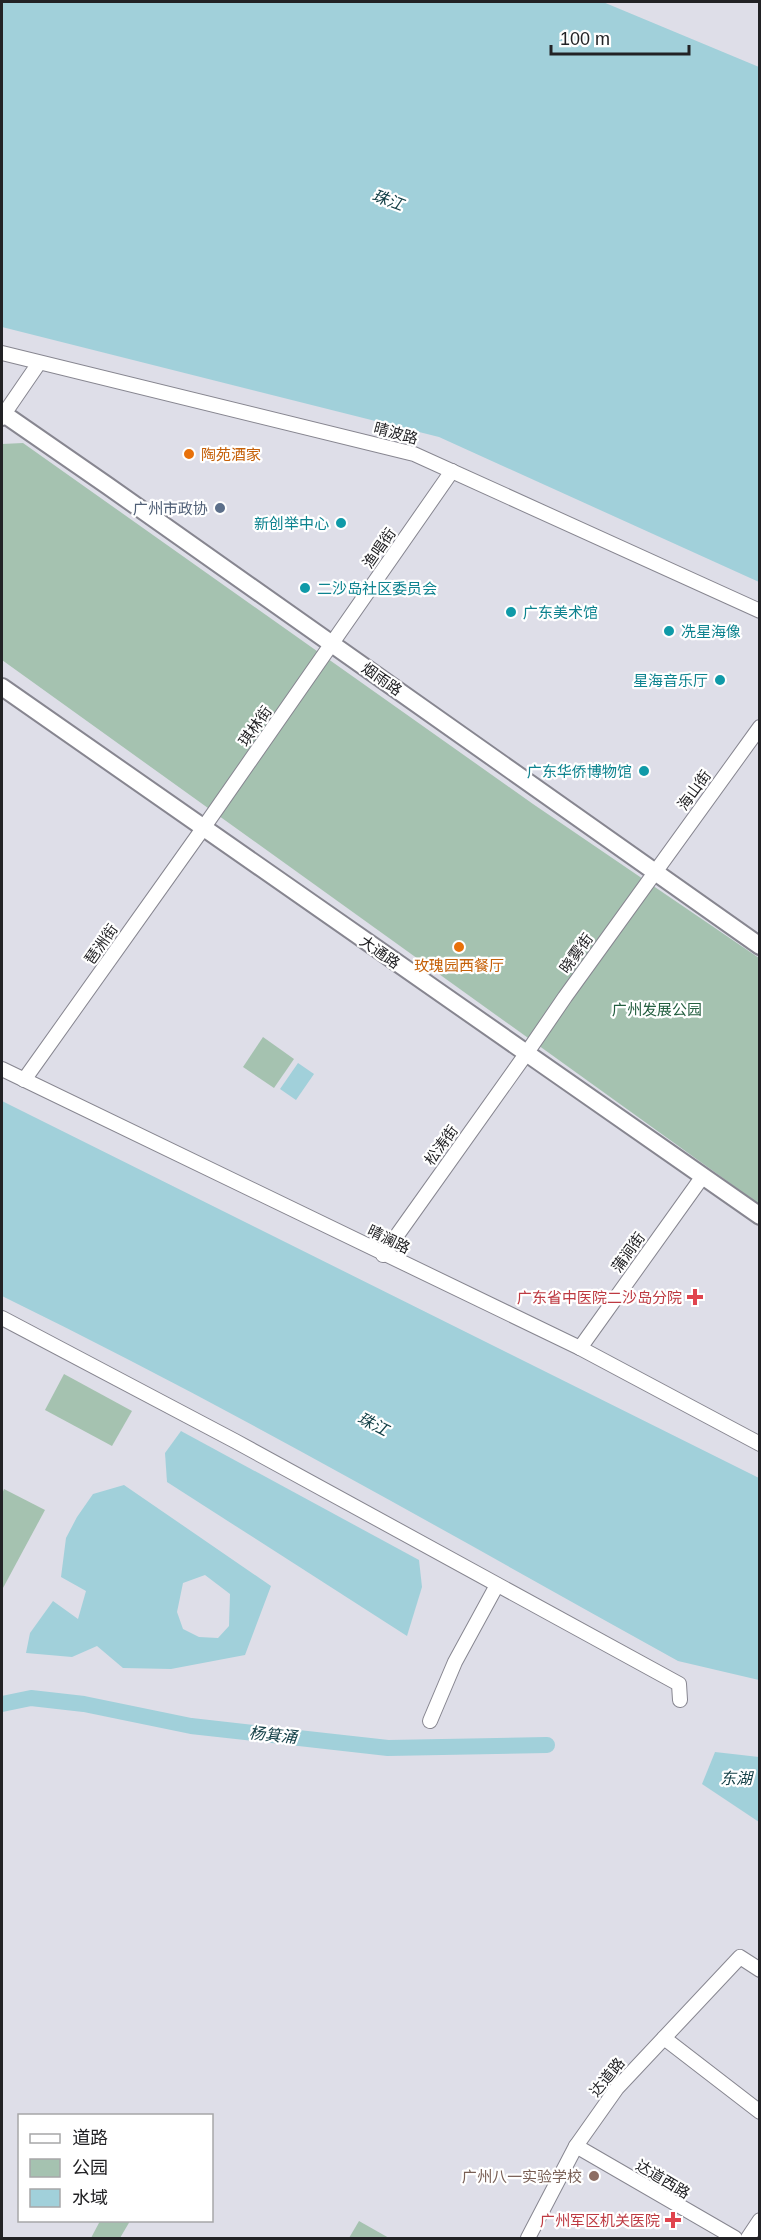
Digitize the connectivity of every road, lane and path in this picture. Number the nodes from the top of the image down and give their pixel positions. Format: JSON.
{"nodes":[{"id":1,"x":2,"y":353,"type":"edge"},
{"id":2,"x":39,"y":363,"type":"junction"},
{"id":3,"x":3,"y":415,"type":"edge"},
{"id":4,"x":452,"y":471,"type":"junction"},
{"id":5,"x":759,"y":611,"type":"edge"},
{"id":6,"x":332,"y":645,"type":"junction"},
{"id":7,"x":2,"y":687,"type":"edge"},
{"id":8,"x":759,"y":727,"type":"edge"},
{"id":9,"x":204,"y":827,"type":"junction"},
{"id":10,"x":654,"y":872,"type":"junction"},
{"id":11,"x":759,"y":946,"type":"edge"},
{"id":12,"x":526,"y":1054,"type":"junction"},
{"id":13,"x":2,"y":1069,"type":"edge"},
{"id":14,"x":24,"y":1080,"type":"junction"},
{"id":15,"x":703,"y":1176,"type":"junction"},
{"id":16,"x":759,"y":1216,"type":"edge"},
{"id":17,"x":383,"y":1255,"type":"junction"},
{"id":18,"x":2,"y":1318,"type":"edge"},
{"id":19,"x":579,"y":1348,"type":"junction"},
{"id":20,"x":759,"y":1444,"type":"edge"},
{"id":21,"x":497,"y":1585,"type":"junction"},
{"id":22,"x":680,"y":1700,"type":"dead end"},
{"id":23,"x":430,"y":1721,"type":"dead end"},
{"id":24,"x":759,"y":1970,"type":"edge"},
{"id":25,"x":664,"y":2038,"type":"junction"},
{"id":26,"x":759,"y":2112,"type":"edge"},
{"id":27,"x":576,"y":2146,"type":"junction"},
{"id":28,"x":759,"y":2220,"type":"edge"},
{"id":29,"x":528,"y":2238,"type":"edge"},
{"id":30,"x":735,"y":2238,"type":"edge"},
{"id":31,"x":748,"y":2238,"type":"edge"}],
"edges":[{"from":1,"to":2,"type":"street","name":"晴波路"},
{"from":2,"to":3,"type":"street"},
{"from":2,"to":4,"type":"street","name":"晴波路"},
{"from":3,"to":6,"type":"main road","name":"烟雨路"},
{"from":4,"to":5,"type":"street","name":"晴波路"},
{"from":4,"to":6,"type":"street","name":"渔唱街"},
{"from":6,"to":9,"type":"street","name":"琪林街"},
{"from":6,"to":10,"type":"main road","name":"烟雨路"},
{"from":7,"to":9,"type":"main road","name":"大通路"},
{"from":8,"to":10,"type":"street","name":"海山街"},
{"from":9,"to":12,"type":"main road","name":"大通路"},
{"from":9,"to":14,"type":"street","name":"琶洲街"},
{"from":10,"to":11,"type":"main road","name":"烟雨路"},
{"from":10,"to":12,"type":"street","name":"晓雾街"},
{"from":12,"to":15,"type":"main road","name":"大通路"},
{"from":12,"to":17,"type":"street","name":"松涛街"},
{"from":13,"to":14,"type":"street","name":"晴澜路"},
{"from":14,"to":17,"type":"street","name":"晴澜路"},
{"from":15,"to":16,"type":"main road","name":"大通路"},
{"from":15,"to":19,"type":"street","name":"蒲涧街"},
{"from":17,"to":19,"type":"street","name":"晴澜路"},
{"from":18,"to":21,"type":"street"},
{"from":19,"to":20,"type":"street","name":"晴澜路"},
{"from":21,"to":22,"type":"street"},
{"from":21,"to":23,"type":"street"},
{"from":24,"to":25,"type":"street","name":"达道路"},
{"from":25,"to":26,"type":"street"},
{"from":25,"to":27,"type":"street","name":"达道路"},
{"from":27,"to":29,"type":"street","name":"达道路"},
{"from":27,"to":30,"type":"street","name":"达道西路"},
{"from":28,"to":31,"type":"street"}]}
